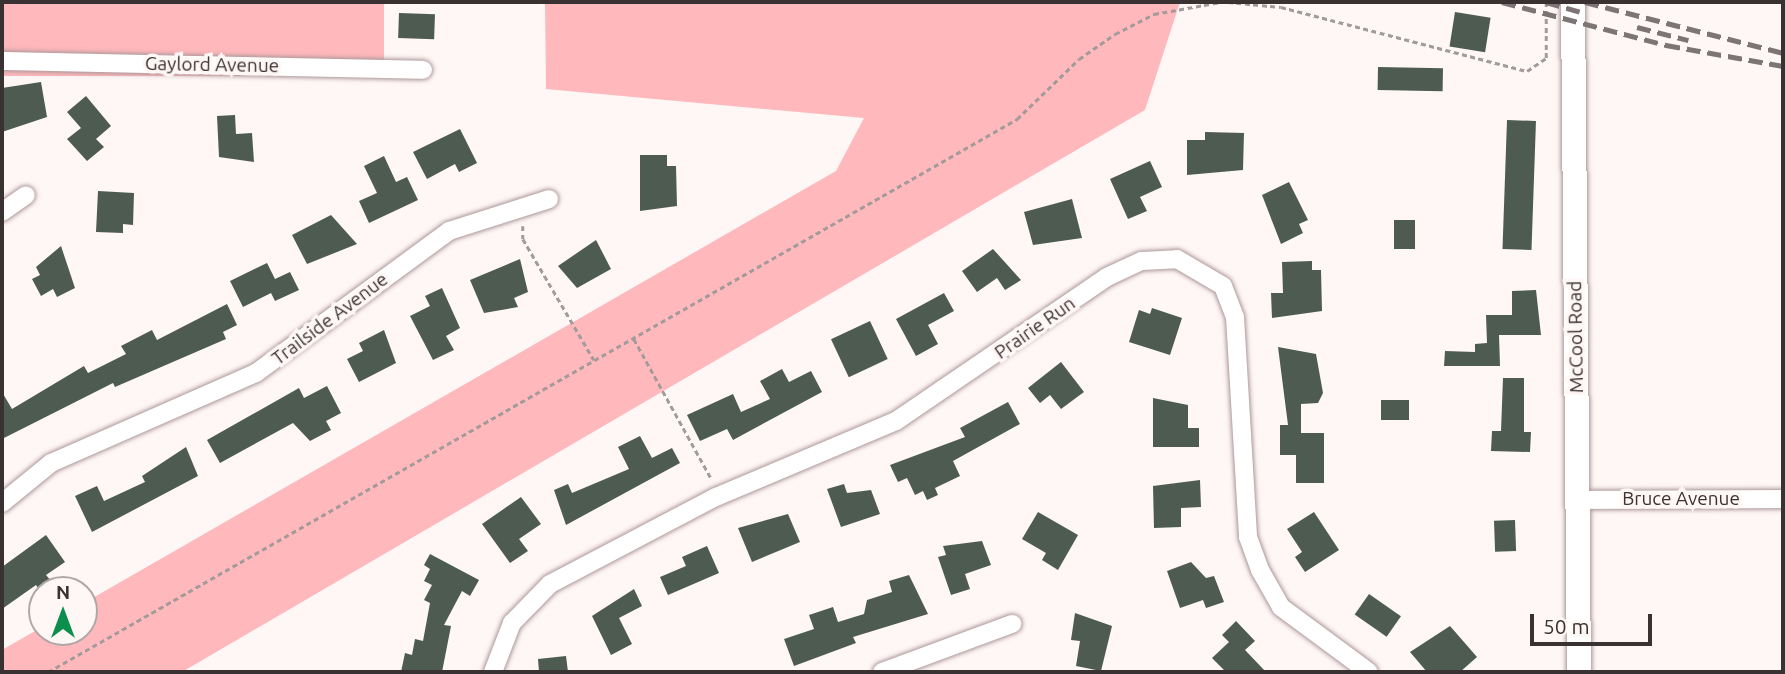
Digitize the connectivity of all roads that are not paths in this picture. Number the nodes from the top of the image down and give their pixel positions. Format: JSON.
{"nodes":[{"id":1,"x":1573,"y":2,"type":"edge"},
{"id":2,"x":2,"y":61,"type":"edge"},
{"id":3,"x":423,"y":70,"type":"dead end"},
{"id":4,"x":26,"y":195,"type":"dead end"},
{"id":5,"x":550,"y":199,"type":"dead end"},
{"id":6,"x":2,"y":212,"type":"edge"},
{"id":7,"x":1783,"y":499,"type":"edge"},
{"id":8,"x":1578,"y":500,"type":"junction"},
{"id":9,"x":2,"y":503,"type":"edge"},
{"id":10,"x":1012,"y":624,"type":"dead end"},
{"id":11,"x":493,"y":672,"type":"edge"},
{"id":12,"x":881,"y":672,"type":"edge"},
{"id":13,"x":1369,"y":672,"type":"edge"},
{"id":14,"x":1579,"y":672,"type":"edge"}],
"edges":[{"from":1,"to":8,"type":"street","name":"McCool Road"},
{"from":2,"to":3,"type":"street","name":"Gaylord Avenue"},
{"from":4,"to":6,"type":"street"},
{"from":5,"to":9,"type":"street","name":"Trailside Avenue"},
{"from":7,"to":8,"type":"street","name":"Bruce Avenue"},
{"from":8,"to":14,"type":"street","name":"McCool Road"},
{"from":10,"to":12,"type":"street"},
{"from":11,"to":13,"type":"street","name":"Prairie Run"}]}
